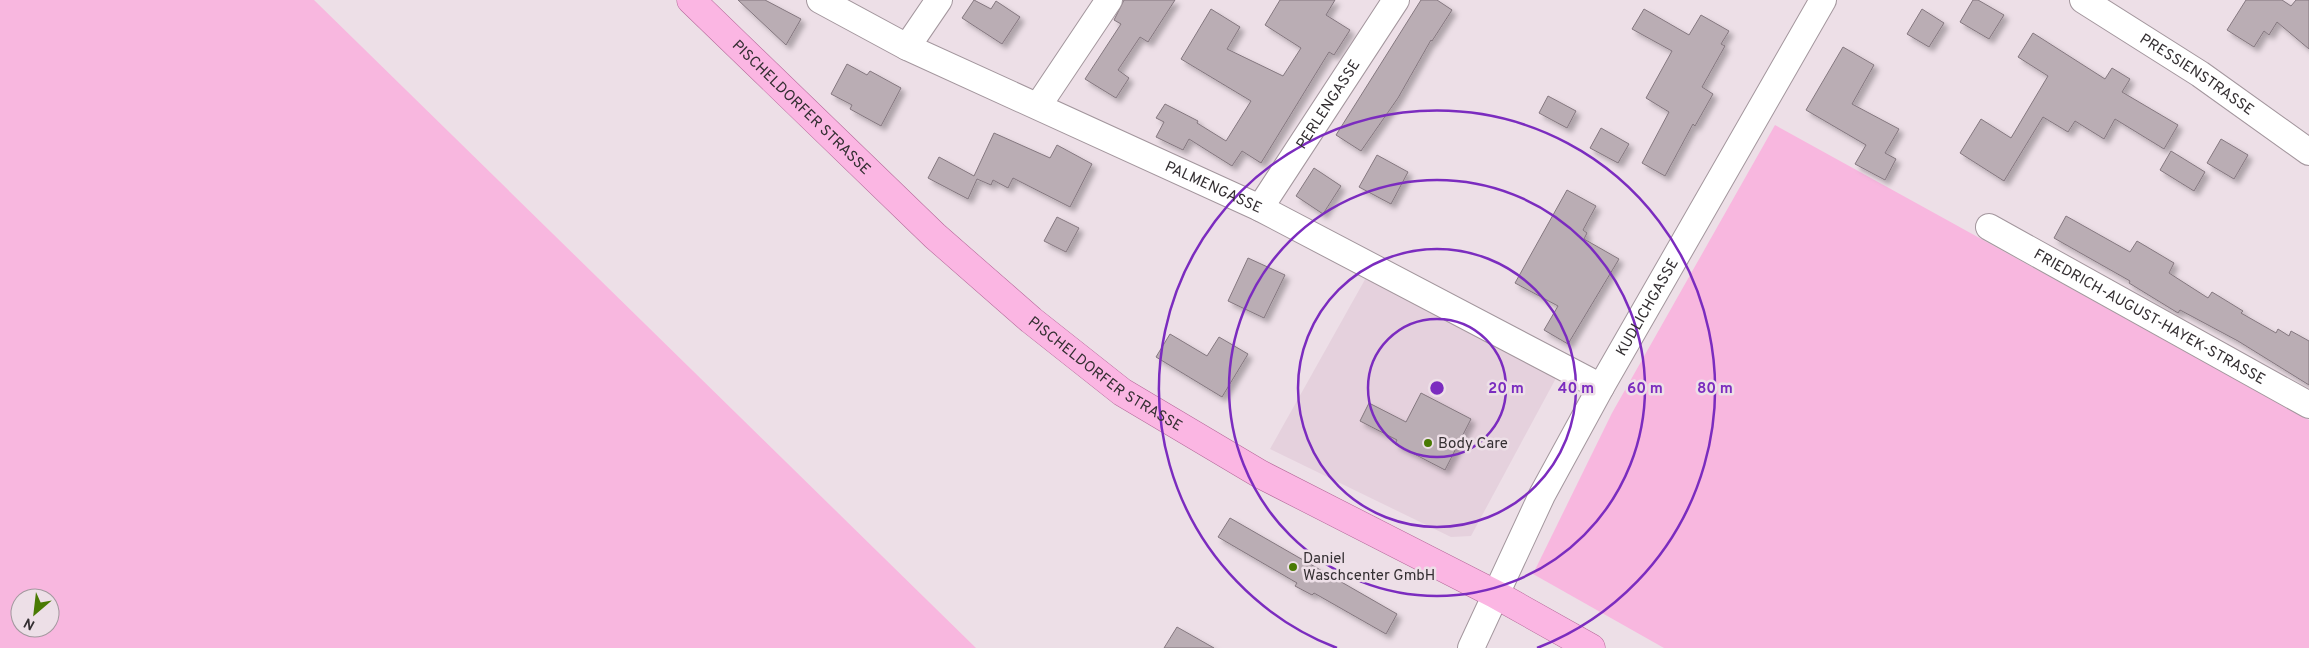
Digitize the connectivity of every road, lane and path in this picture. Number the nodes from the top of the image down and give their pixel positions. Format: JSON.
{"nodes":[{"id":1,"x":692,"y":0,"type":"edge"},
{"id":2,"x":820,"y":0,"type":"edge"},
{"id":3,"x":939,"y":0,"type":"edge"},
{"id":4,"x":1109,"y":0,"type":"edge"},
{"id":5,"x":1396,"y":0,"type":"edge"},
{"id":6,"x":1823,"y":0,"type":"edge"},
{"id":7,"x":2083,"y":0,"type":"edge"},
{"id":8,"x":907,"y":46,"type":"junction"},
{"id":9,"x":1038,"y":106,"type":"junction"},
{"id":10,"x":2309,"y":152,"type":"edge"},
{"id":11,"x":1260,"y":208,"type":"junction"},
{"id":12,"x":1989,"y":227,"type":"dead end"},
{"id":13,"x":1601,"y":387,"type":"junction"},
{"id":14,"x":2309,"y":406,"type":"edge"},
{"id":15,"x":1495,"y":594,"type":"junction"},
{"id":16,"x":1471,"y":648,"type":"edge"},
{"id":17,"x":1591,"y":648,"type":"edge"}],
"edges":[{"from":1,"to":15,"type":"main road","name":"PISCHELDORFER STRASSE"},
{"from":2,"to":8,"type":"street","name":"PALMENGASSE"},
{"from":3,"to":8,"type":"street"},
{"from":4,"to":9,"type":"street"},
{"from":5,"to":11,"type":"street","name":"PERLENGASSE"},
{"from":6,"to":13,"type":"street","name":"KUDLICHGASSE"},
{"from":7,"to":10,"type":"street","name":"PRESSIENSTRASSE"},
{"from":8,"to":9,"type":"street","name":"PALMENGASSE"},
{"from":9,"to":11,"type":"street","name":"PALMENGASSE"},
{"from":11,"to":13,"type":"street","name":"PALMENGASSE"},
{"from":12,"to":14,"type":"street","name":"FRIEDRICH-AUGUST-HAYEK-STRASSE"},
{"from":13,"to":15,"type":"street","name":"KUDLICHGASSE"},
{"from":15,"to":16,"type":"street","name":"KUDLICHGASSE"},
{"from":15,"to":17,"type":"main road","name":"PISCHELDORFER STRASSE"}]}
